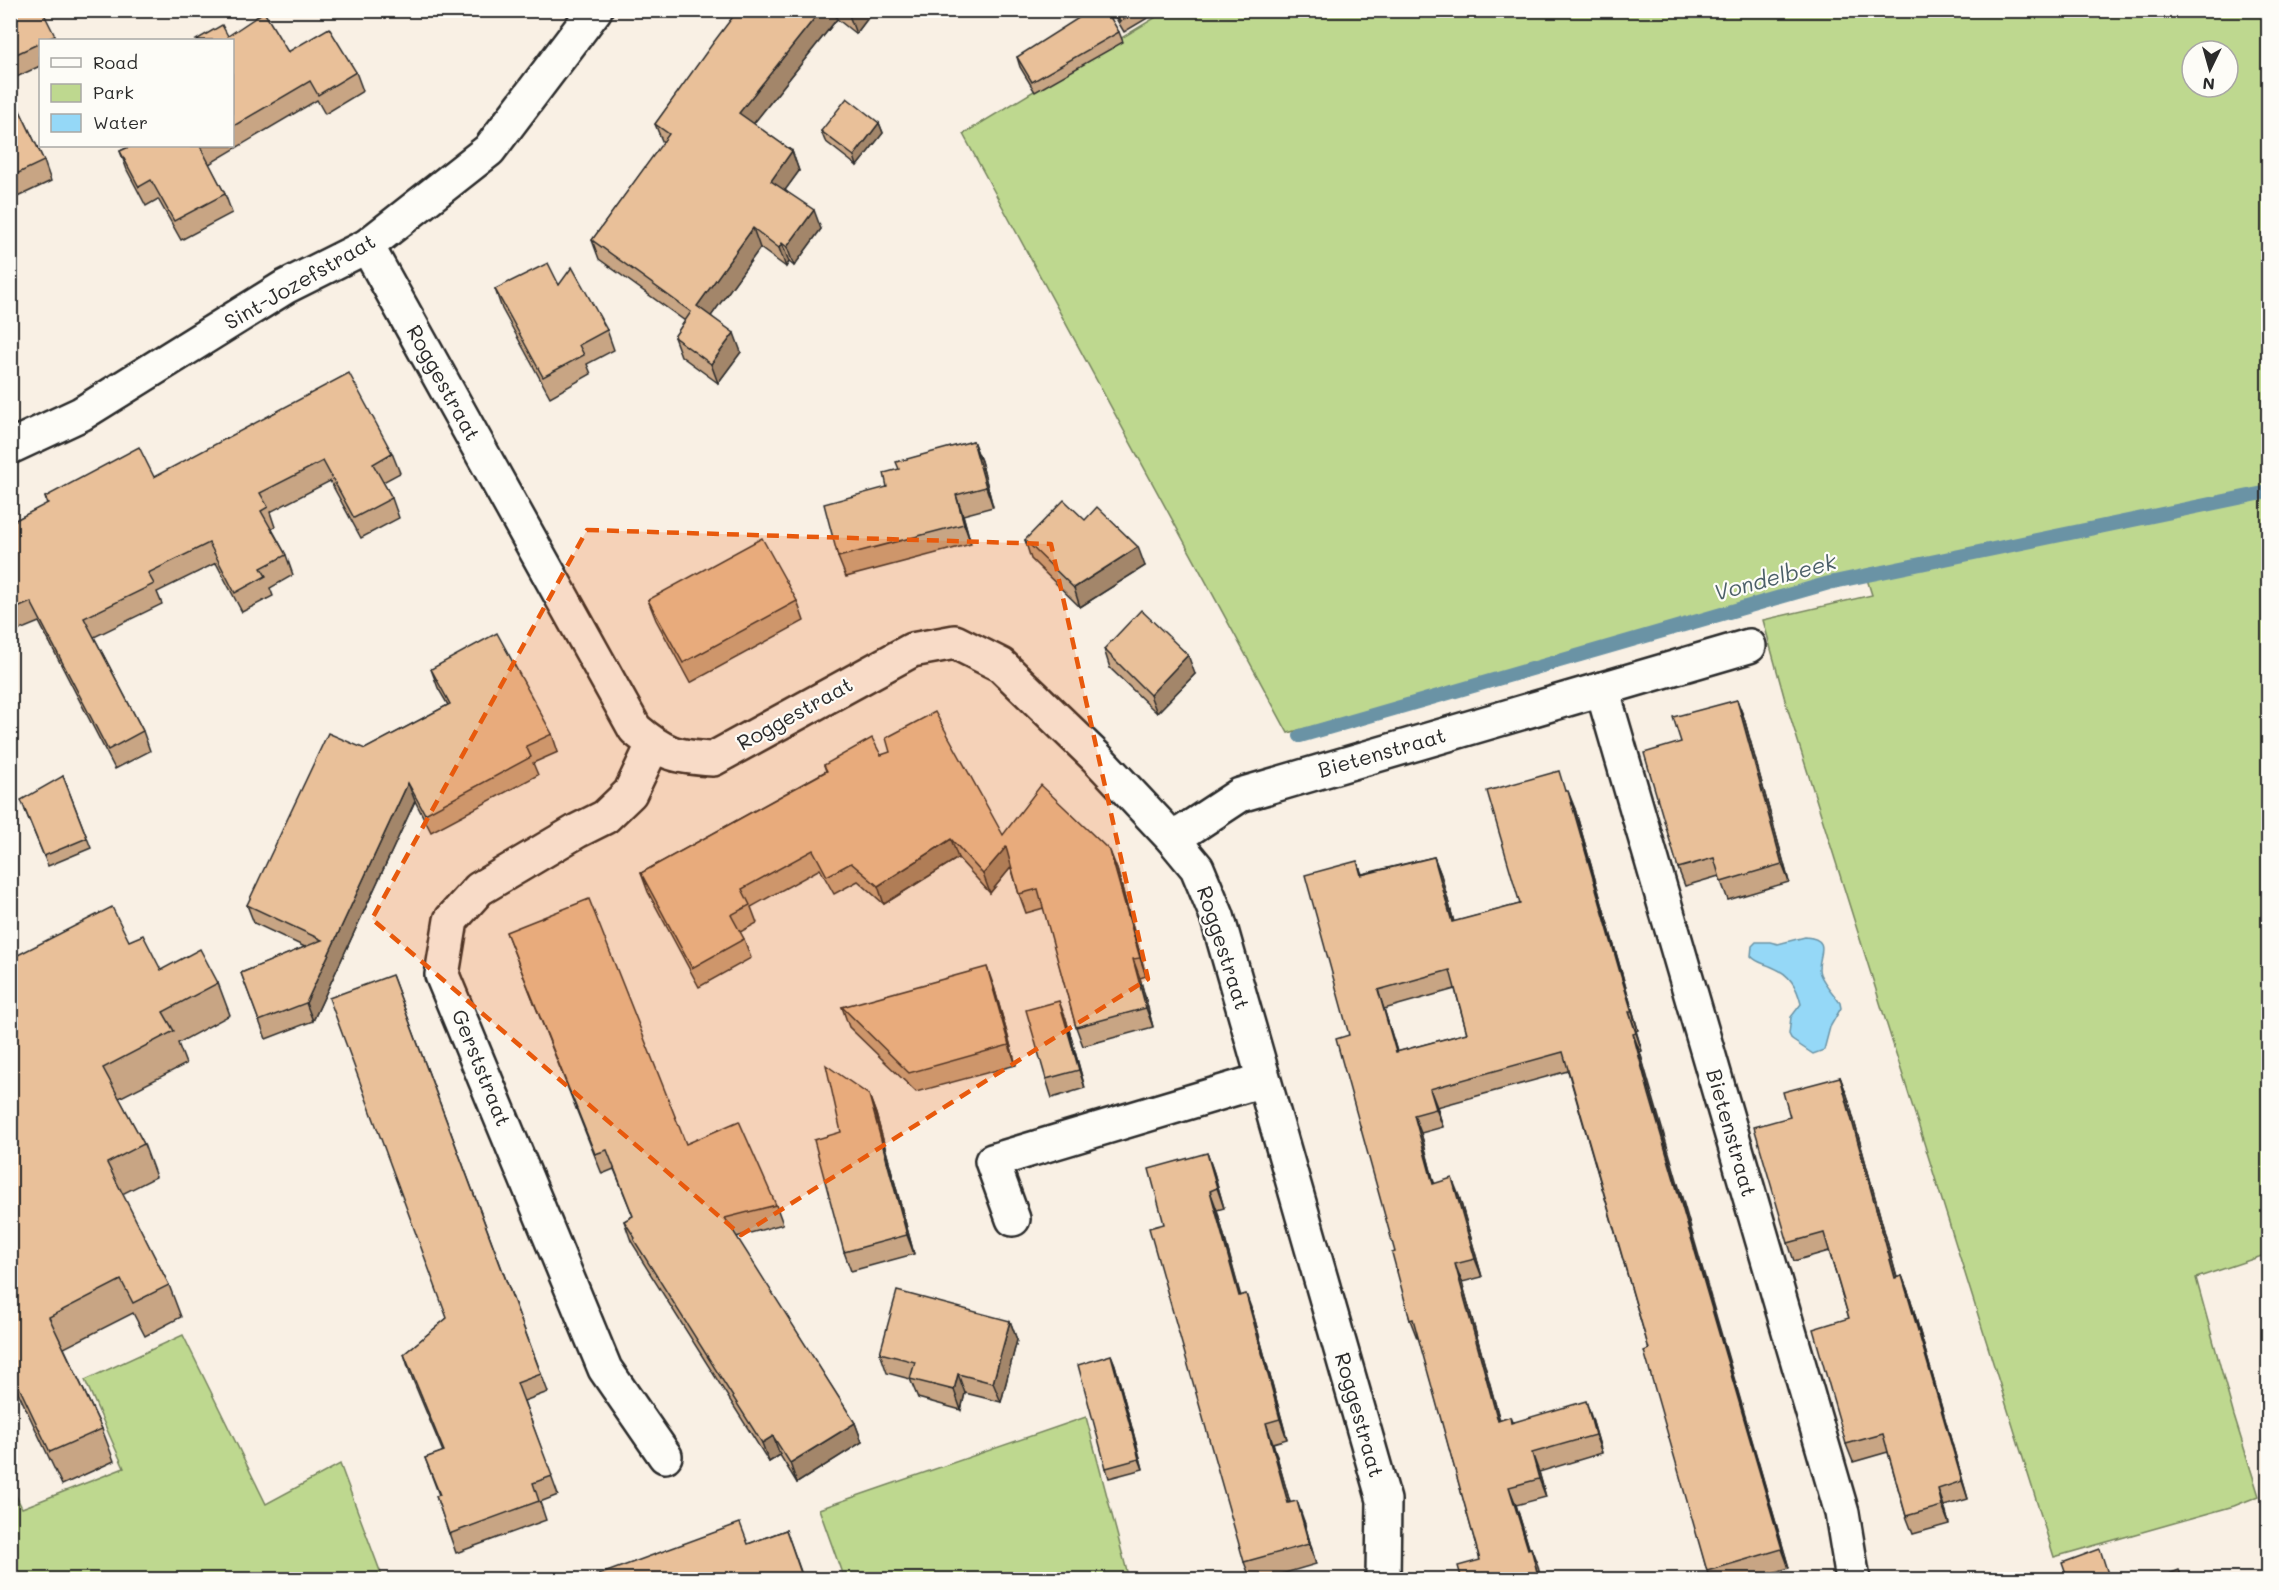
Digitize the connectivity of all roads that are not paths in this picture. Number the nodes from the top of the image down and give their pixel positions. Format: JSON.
{"nodes":[{"id":1,"x":595,"y":10,"type":"edge"},
{"id":2,"x":368,"y":246,"type":"junction"},
{"id":3,"x":10,"y":447,"type":"edge"},
{"id":4,"x":1749,"y":646,"type":"dead end"},
{"id":5,"x":1602,"y":689,"type":"junction"},
{"id":6,"x":653,"y":745,"type":"junction"},
{"id":7,"x":1173,"y":839,"type":"junction"},
{"id":8,"x":1263,"y":1080,"type":"junction"},
{"id":9,"x":1013,"y":1219,"type":"dead end"},
{"id":10,"x":665,"y":1456,"type":"dead end"},
{"id":11,"x":1383,"y":1580,"type":"edge"},
{"id":12,"x":1853,"y":1580,"type":"edge"}],
"edges":[{"from":1,"to":2,"type":"street","name":"Sint-Jozefstraat"},
{"from":2,"to":3,"type":"street","name":"Sint-Jozefstraat"},
{"from":2,"to":6,"type":"street","name":"Roggestraat"},
{"from":4,"to":5,"type":"street","name":"Bietenstraat"},
{"from":5,"to":7,"type":"street","name":"Bietenstraat"},
{"from":5,"to":12,"type":"street","name":"Bietenstraat"},
{"from":6,"to":7,"type":"street","name":"Roggestraat"},
{"from":6,"to":10,"type":"street","name":"Gerststraat"},
{"from":7,"to":8,"type":"street","name":"Roggestraat"},
{"from":8,"to":9,"type":"street"},
{"from":8,"to":11,"type":"street","name":"Roggestraat"}]}
